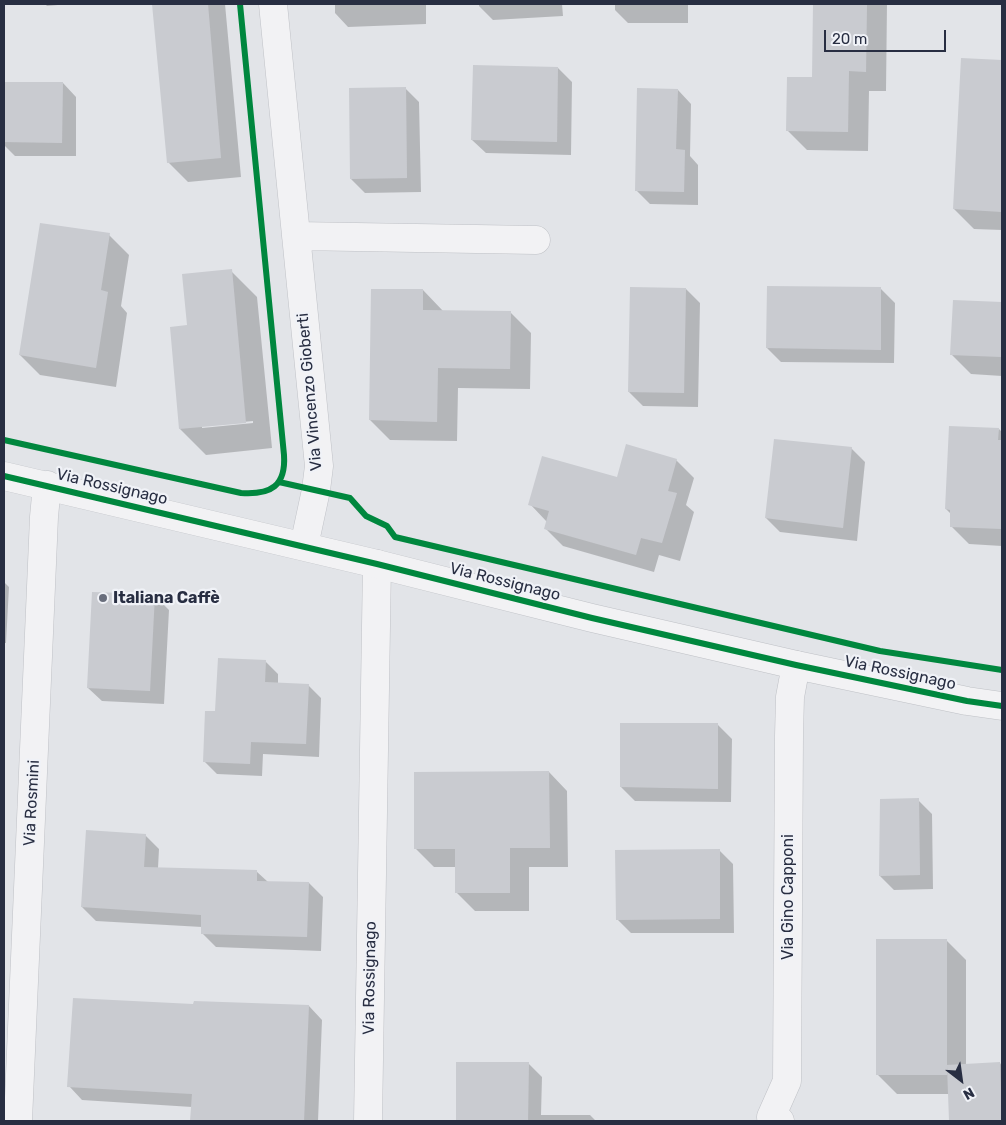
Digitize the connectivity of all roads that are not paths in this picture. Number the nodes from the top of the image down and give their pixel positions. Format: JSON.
{"nodes":[{"id":1,"x":274,"y":4,"type":"edge"},
{"id":2,"x":296,"y":236,"type":"junction"},
{"id":3,"x":536,"y":240,"type":"dead end"},
{"id":4,"x":4,"y":476,"type":"edge"},
{"id":5,"x":47,"y":485,"type":"junction"},
{"id":6,"x":304,"y":546,"type":"junction"},
{"id":7,"x":377,"y":564,"type":"junction"},
{"id":8,"x":796,"y":665,"type":"junction"},
{"id":9,"x":1002,"y":706,"type":"edge"},
{"id":10,"x":18,"y":1121,"type":"edge"},
{"id":11,"x":368,"y":1121,"type":"edge"},
{"id":12,"x":780,"y":1121,"type":"edge"}],
"edges":[{"from":1,"to":2,"type":"street","name":"Via Vincenzo Gioberti"},
{"from":2,"to":3,"type":"street"},
{"from":2,"to":6,"type":"street","name":"Via Vincenzo Gioberti"},
{"from":4,"to":5,"type":"street","name":"Via Rossignago"},
{"from":5,"to":6,"type":"street","name":"Via Rossignago"},
{"from":5,"to":10,"type":"street","name":"Via Rosmini"},
{"from":6,"to":7,"type":"street","name":"Via Rossignago"},
{"from":7,"to":8,"type":"street","name":"Via Rossignago"},
{"from":7,"to":11,"type":"street","name":"Via Rossignago"},
{"from":8,"to":9,"type":"street","name":"Via Rossignago"},
{"from":8,"to":12,"type":"street","name":"Via Gino Capponi"}]}
